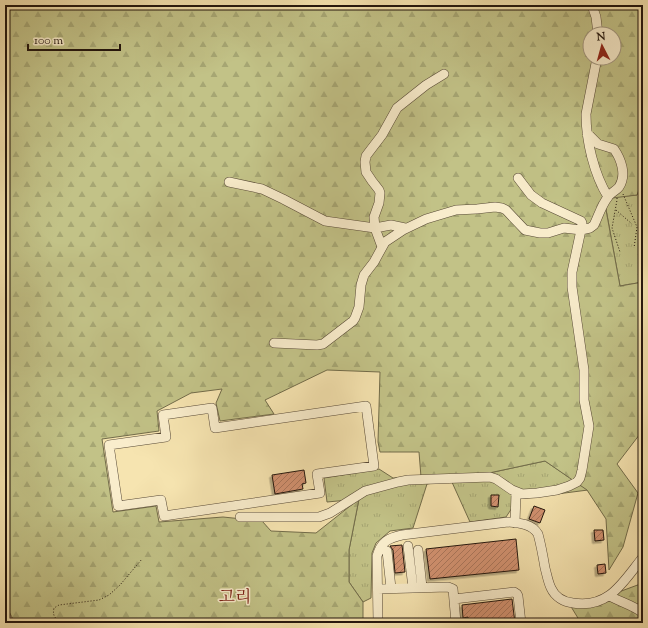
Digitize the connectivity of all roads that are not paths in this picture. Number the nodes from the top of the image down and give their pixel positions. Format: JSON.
{"nodes":[{"id":1,"x":592,"y":5,"type":"edge"},
{"id":2,"x":597,"y":26,"type":"edge"},
{"id":3,"x":595,"y":66,"type":"edge"},
{"id":4,"x":444,"y":74,"type":"dead end"},
{"id":5,"x":587,"y":134,"type":"junction"},
{"id":6,"x":518,"y":178,"type":"dead end"},
{"id":7,"x":229,"y":182,"type":"dead end"},
{"id":8,"x":614,"y":192,"type":"junction"},
{"id":9,"x":374,"y":223,"type":"junction"},
{"id":10,"x":405,"y":228,"type":"junction"},
{"id":11,"x":581,"y":230,"type":"junction"},
{"id":12,"x":382,"y":247,"type":"junction"},
{"id":13,"x":274,"y":343,"type":"dead end"},
{"id":14,"x":516,"y":492,"type":"junction"},
{"id":15,"x":246,"y":504,"type":"junction"},
{"id":16,"x":515,"y":522,"type":"junction"},
{"id":17,"x":408,"y":546,"type":"dead end"},
{"id":18,"x":418,"y":550,"type":"dead end"},
{"id":19,"x":387,"y":551,"type":"dead end"},
{"id":20,"x":643,"y":557,"type":"edge"},
{"id":21,"x":391,"y":588,"type":"junction"},
{"id":22,"x":417,"y":588,"type":"junction"},
{"id":23,"x":378,"y":589,"type":"junction"},
{"id":24,"x":610,"y":596,"type":"junction"},
{"id":25,"x":454,"y":599,"type":"junction"},
{"id":26,"x":643,"y":613,"type":"edge"},
{"id":27,"x":5,"y":616,"type":"edge"},
{"id":28,"x":9,"y":623,"type":"edge"},
{"id":29,"x":378,"y":623,"type":"edge"},
{"id":30,"x":456,"y":623,"type":"edge"},
{"id":31,"x":521,"y":623,"type":"edge"}],
"edges":[{"from":1,"to":2,"type":"lane"},
{"from":3,"to":5,"type":"lane"},
{"from":4,"to":9,"type":"lane"},
{"from":5,"to":8,"type":"lane"},
{"from":5,"to":8,"type":"lane"},
{"from":6,"to":11,"type":"lane"},
{"from":7,"to":9,"type":"lane"},
{"from":8,"to":11,"type":"lane"},
{"from":9,"to":10,"type":"lane"},
{"from":9,"to":12,"type":"lane"},
{"from":10,"to":11,"type":"lane"},
{"from":10,"to":12,"type":"lane"},
{"from":11,"to":14,"type":"lane"},
{"from":12,"to":13,"type":"lane"},
{"from":14,"to":15,"type":"lane"},
{"from":14,"to":16,"type":"lane"},
{"from":15,"to":15,"type":"lane"},
{"from":16,"to":23,"type":"lane"},
{"from":16,"to":24,"type":"lane"},
{"from":17,"to":22,"type":"lane"},
{"from":18,"to":22,"type":"lane"},
{"from":19,"to":21,"type":"lane"},
{"from":20,"to":24,"type":"lane"},
{"from":21,"to":22,"type":"lane"},
{"from":21,"to":23,"type":"lane"},
{"from":22,"to":25,"type":"lane"},
{"from":23,"to":29,"type":"lane"},
{"from":24,"to":26,"type":"lane"},
{"from":25,"to":30,"type":"lane"},
{"from":25,"to":31,"type":"lane"},
{"from":27,"to":28,"type":"lane"}]}
